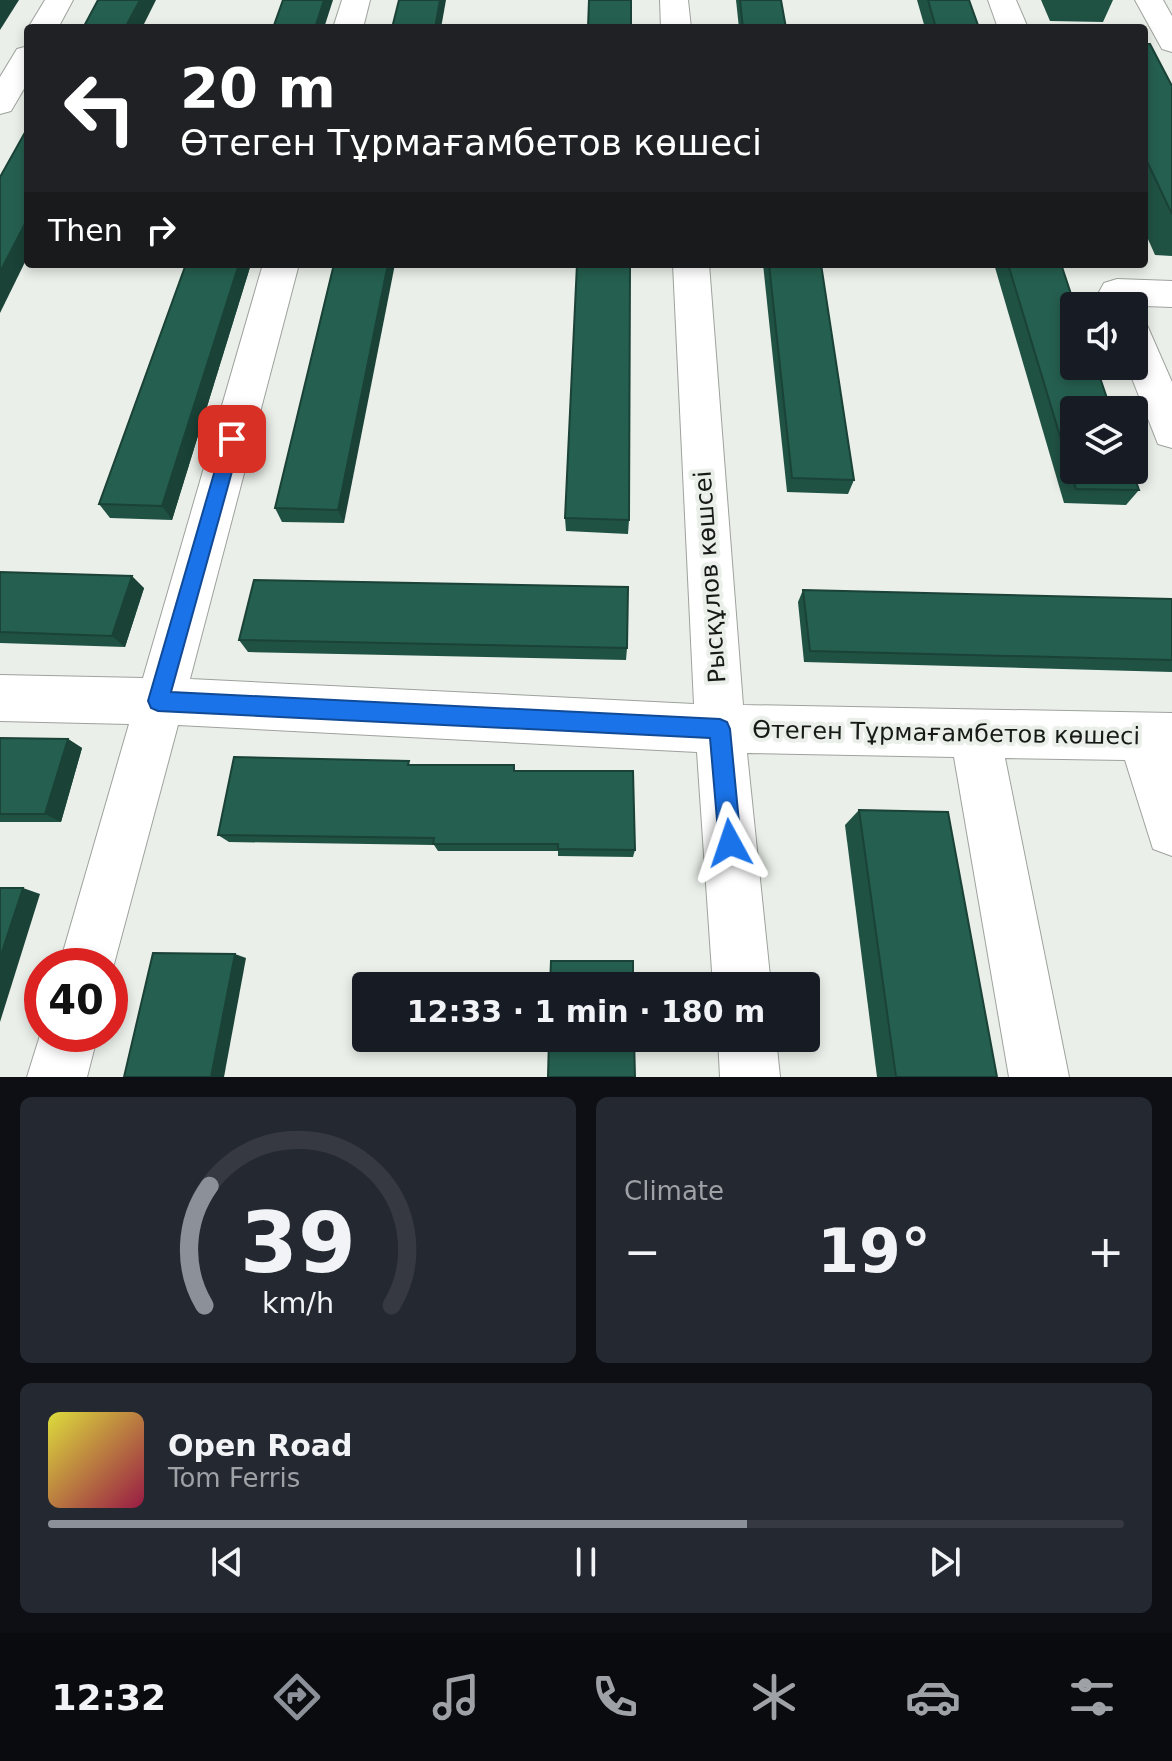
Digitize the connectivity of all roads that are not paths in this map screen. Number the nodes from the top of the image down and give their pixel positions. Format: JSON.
{"nodes":[{"id":1,"x":59,"y":0,"type":"edge"},
{"id":2,"x":356,"y":0,"type":"edge"},
{"id":3,"x":674,"y":0,"type":"edge"},
{"id":4,"x":1002,"y":0,"type":"edge"},
{"id":5,"x":1149,"y":0,"type":"edge"},
{"id":6,"x":45,"y":24,"type":"edge"},
{"id":7,"x":349,"y":24,"type":"edge"},
{"id":8,"x":676,"y":24,"type":"edge"},
{"id":9,"x":1011,"y":24,"type":"edge"},
{"id":10,"x":1172,"y":43,"type":"edge"},
{"id":11,"x":1148,"y":60,"type":"edge"},
{"id":12,"x":1172,"y":61,"type":"edge"},
{"id":13,"x":24,"y":62,"type":"edge"},
{"id":14,"x":0,"y":104,"type":"edge"},
{"id":15,"x":280,"y":268,"type":"edge"},
{"id":16,"x":691,"y":268,"type":"edge"},
{"id":17,"x":1115,"y":287,"type":"edge"},
{"id":18,"x":1172,"y":294,"type":"edge"},
{"id":19,"x":1148,"y":371,"type":"edge"},
{"id":20,"x":1172,"y":432,"type":"edge"},
{"id":21,"x":0,"y":698,"type":"edge"},
{"id":22,"x":158,"y":701,"type":"junction"},
{"id":23,"x":720,"y":729,"type":"junction"},
{"id":24,"x":975,"y":733,"type":"junction"},
{"id":25,"x":1157,"y":736,"type":"edge"},
{"id":26,"x":1172,"y":830,"type":"edge"},
{"id":27,"x":92,"y":948,"type":"edge"},
{"id":28,"x":741,"y":972,"type":"edge"},
{"id":29,"x":64,"y":1052,"type":"edge"},
{"id":30,"x":748,"y":1052,"type":"edge"},
{"id":31,"x":57,"y":1077,"type":"edge"},
{"id":32,"x":750,"y":1077,"type":"edge"},
{"id":33,"x":1039,"y":1077,"type":"edge"}],
"edges":[{"from":1,"to":6,"type":"street"},
{"from":2,"to":7,"type":"street"},
{"from":3,"to":8,"type":"street"},
{"from":4,"to":9,"type":"street"},
{"from":5,"to":10,"type":"street"},
{"from":11,"to":12,"type":"street"},
{"from":13,"to":14,"type":"street"},
{"from":15,"to":22,"type":"street"},
{"from":16,"to":23,"type":"street","name":"Рысқұлов көшсеі"},
{"from":17,"to":18,"type":"street"},
{"from":19,"to":20,"type":"street"},
{"from":21,"to":22,"type":"street","name":"Өтеген Тұрмағамбетов көшесі"},
{"from":22,"to":23,"type":"street","name":"Өтеген Тұрмағамбетов көшесі"},
{"from":22,"to":27,"type":"street"},
{"from":23,"to":24,"type":"street","name":"Өтеген Тұрмағамбетов көшесі"},
{"from":23,"to":28,"type":"street","name":"Рысқұлов көшсеі"},
{"from":24,"to":25,"type":"street","name":"Өтеген Тұрмағамбетов көшесі"},
{"from":24,"to":33,"type":"street"},
{"from":25,"to":26,"type":"street"},
{"from":29,"to":31,"type":"street"},
{"from":30,"to":32,"type":"street"}]}
